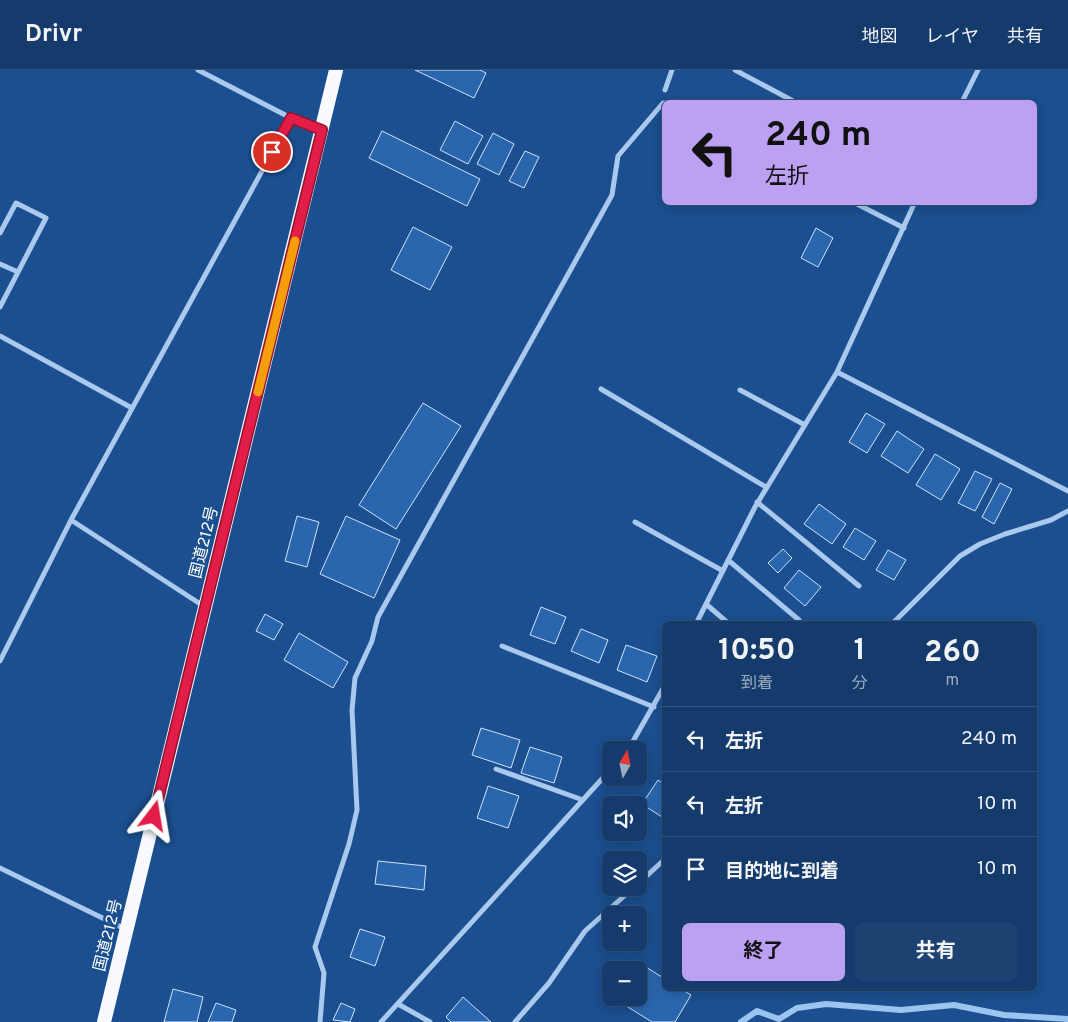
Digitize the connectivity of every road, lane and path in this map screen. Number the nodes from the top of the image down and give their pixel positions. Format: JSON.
{"nodes":[{"id":1,"x":198,"y":70,"type":"edge"},
{"id":2,"x":336,"y":70,"type":"edge"},
{"id":3,"x":672,"y":70,"type":"edge"},
{"id":4,"x":734,"y":70,"type":"edge"},
{"id":5,"x":978,"y":70,"type":"edge"},
{"id":6,"x":665,"y":90,"type":"dead end"},
{"id":7,"x":791,"y":100,"type":"edge"},
{"id":8,"x":963,"y":100,"type":"edge"},
{"id":9,"x":662,"y":104,"type":"edge"},
{"id":10,"x":291,"y":118,"type":"junction"},
{"id":11,"x":322,"y":130,"type":"junction"},
{"id":12,"x":859,"y":205,"type":"edge"},
{"id":13,"x":914,"y":205,"type":"edge"},
{"id":14,"x":904,"y":228,"type":"junction"},
{"id":15,"x":0,"y":233,"type":"edge"},
{"id":16,"x":0,"y":264,"type":"edge"},
{"id":17,"x":18,"y":272,"type":"junction"},
{"id":18,"x":0,"y":307,"type":"edge"},
{"id":19,"x":0,"y":336,"type":"edge"},
{"id":20,"x":837,"y":372,"type":"junction"},
{"id":21,"x":601,"y":389,"type":"dead end"},
{"id":22,"x":740,"y":390,"type":"dead end"},
{"id":23,"x":132,"y":408,"type":"junction"},
{"id":24,"x":805,"y":425,"type":"junction"},
{"id":25,"x":766,"y":487,"type":"junction"},
{"id":26,"x":1068,"y":491,"type":"edge"},
{"id":27,"x":757,"y":502,"type":"junction"},
{"id":28,"x":1068,"y":511,"type":"edge"},
{"id":29,"x":71,"y":520,"type":"junction"},
{"id":30,"x":635,"y":522,"type":"dead end"},
{"id":31,"x":728,"y":560,"type":"junction"},
{"id":32,"x":723,"y":571,"type":"junction"},
{"id":33,"x":860,"y":586,"type":"dead end"},
{"id":34,"x":706,"y":604,"type":"junction"},
{"id":35,"x":205,"y":607,"type":"junction"},
{"id":36,"x":799,"y":620,"type":"dead end"},
{"id":37,"x":698,"y":621,"type":"edge"},
{"id":38,"x":726,"y":621,"type":"edge"},
{"id":39,"x":895,"y":621,"type":"edge"},
{"id":40,"x":502,"y":646,"type":"dead end"},
{"id":41,"x":0,"y":661,"type":"edge"},
{"id":42,"x":662,"y":691,"type":"edge"},
{"id":43,"x":654,"y":707,"type":"junction"},
{"id":44,"x":633,"y":741,"type":"edge"},
{"id":45,"x":496,"y":769,"type":"dead end"},
{"id":46,"x":602,"y":779,"type":"edge"},
{"id":47,"x":583,"y":800,"type":"junction"},
{"id":48,"x":662,"y":862,"type":"edge"},
{"id":49,"x":0,"y":868,"type":"edge"},
{"id":50,"x":647,"y":875,"type":"edge"},
{"id":51,"x":624,"y":896,"type":"edge"},
{"id":52,"x":126,"y":930,"type":"junction"},
{"id":53,"x":398,"y":1004,"type":"junction"},
{"id":54,"x":104,"y":1022,"type":"edge"},
{"id":55,"x":320,"y":1022,"type":"edge"},
{"id":56,"x":382,"y":1022,"type":"edge"},
{"id":57,"x":430,"y":1022,"type":"edge"},
{"id":58,"x":515,"y":1022,"type":"edge"}],
"edges":[{"from":1,"to":10,"type":"street"},
{"from":2,"to":11,"type":"highway","name":"国道212号"},
{"from":3,"to":6,"type":"street"},
{"from":4,"to":7,"type":"street"},
{"from":5,"to":8,"type":"street"},
{"from":9,"to":55,"type":"street"},
{"from":10,"to":11,"type":"street"},
{"from":10,"to":23,"type":"street"},
{"from":11,"to":35,"type":"highway","name":"国道212号"},
{"from":12,"to":14,"type":"street"},
{"from":13,"to":14,"type":"street"},
{"from":14,"to":20,"type":"street"},
{"from":15,"to":17,"type":"street"},
{"from":16,"to":17,"type":"street"},
{"from":17,"to":18,"type":"street"},
{"from":19,"to":23,"type":"street"},
{"from":20,"to":24,"type":"street"},
{"from":20,"to":26,"type":"street"},
{"from":21,"to":25,"type":"street"},
{"from":22,"to":24,"type":"street"},
{"from":23,"to":29,"type":"street"},
{"from":24,"to":25,"type":"street"},
{"from":25,"to":27,"type":"street"},
{"from":27,"to":31,"type":"street"},
{"from":27,"to":33,"type":"street"},
{"from":28,"to":39,"type":"street"},
{"from":29,"to":35,"type":"street"},
{"from":29,"to":41,"type":"street"},
{"from":30,"to":32,"type":"street"},
{"from":31,"to":32,"type":"street"},
{"from":31,"to":36,"type":"street"},
{"from":32,"to":34,"type":"street"},
{"from":34,"to":37,"type":"street"},
{"from":34,"to":38,"type":"street"},
{"from":35,"to":52,"type":"highway","name":"国道212号"},
{"from":40,"to":43,"type":"street"},
{"from":42,"to":43,"type":"street"},
{"from":43,"to":44,"type":"street"},
{"from":45,"to":47,"type":"street"},
{"from":46,"to":47,"type":"street"},
{"from":47,"to":53,"type":"street"},
{"from":48,"to":50,"type":"street"},
{"from":49,"to":52,"type":"street"},
{"from":51,"to":58,"type":"street"},
{"from":52,"to":54,"type":"highway","name":"国道212号"},
{"from":53,"to":56,"type":"street"},
{"from":53,"to":57,"type":"street"}]}
